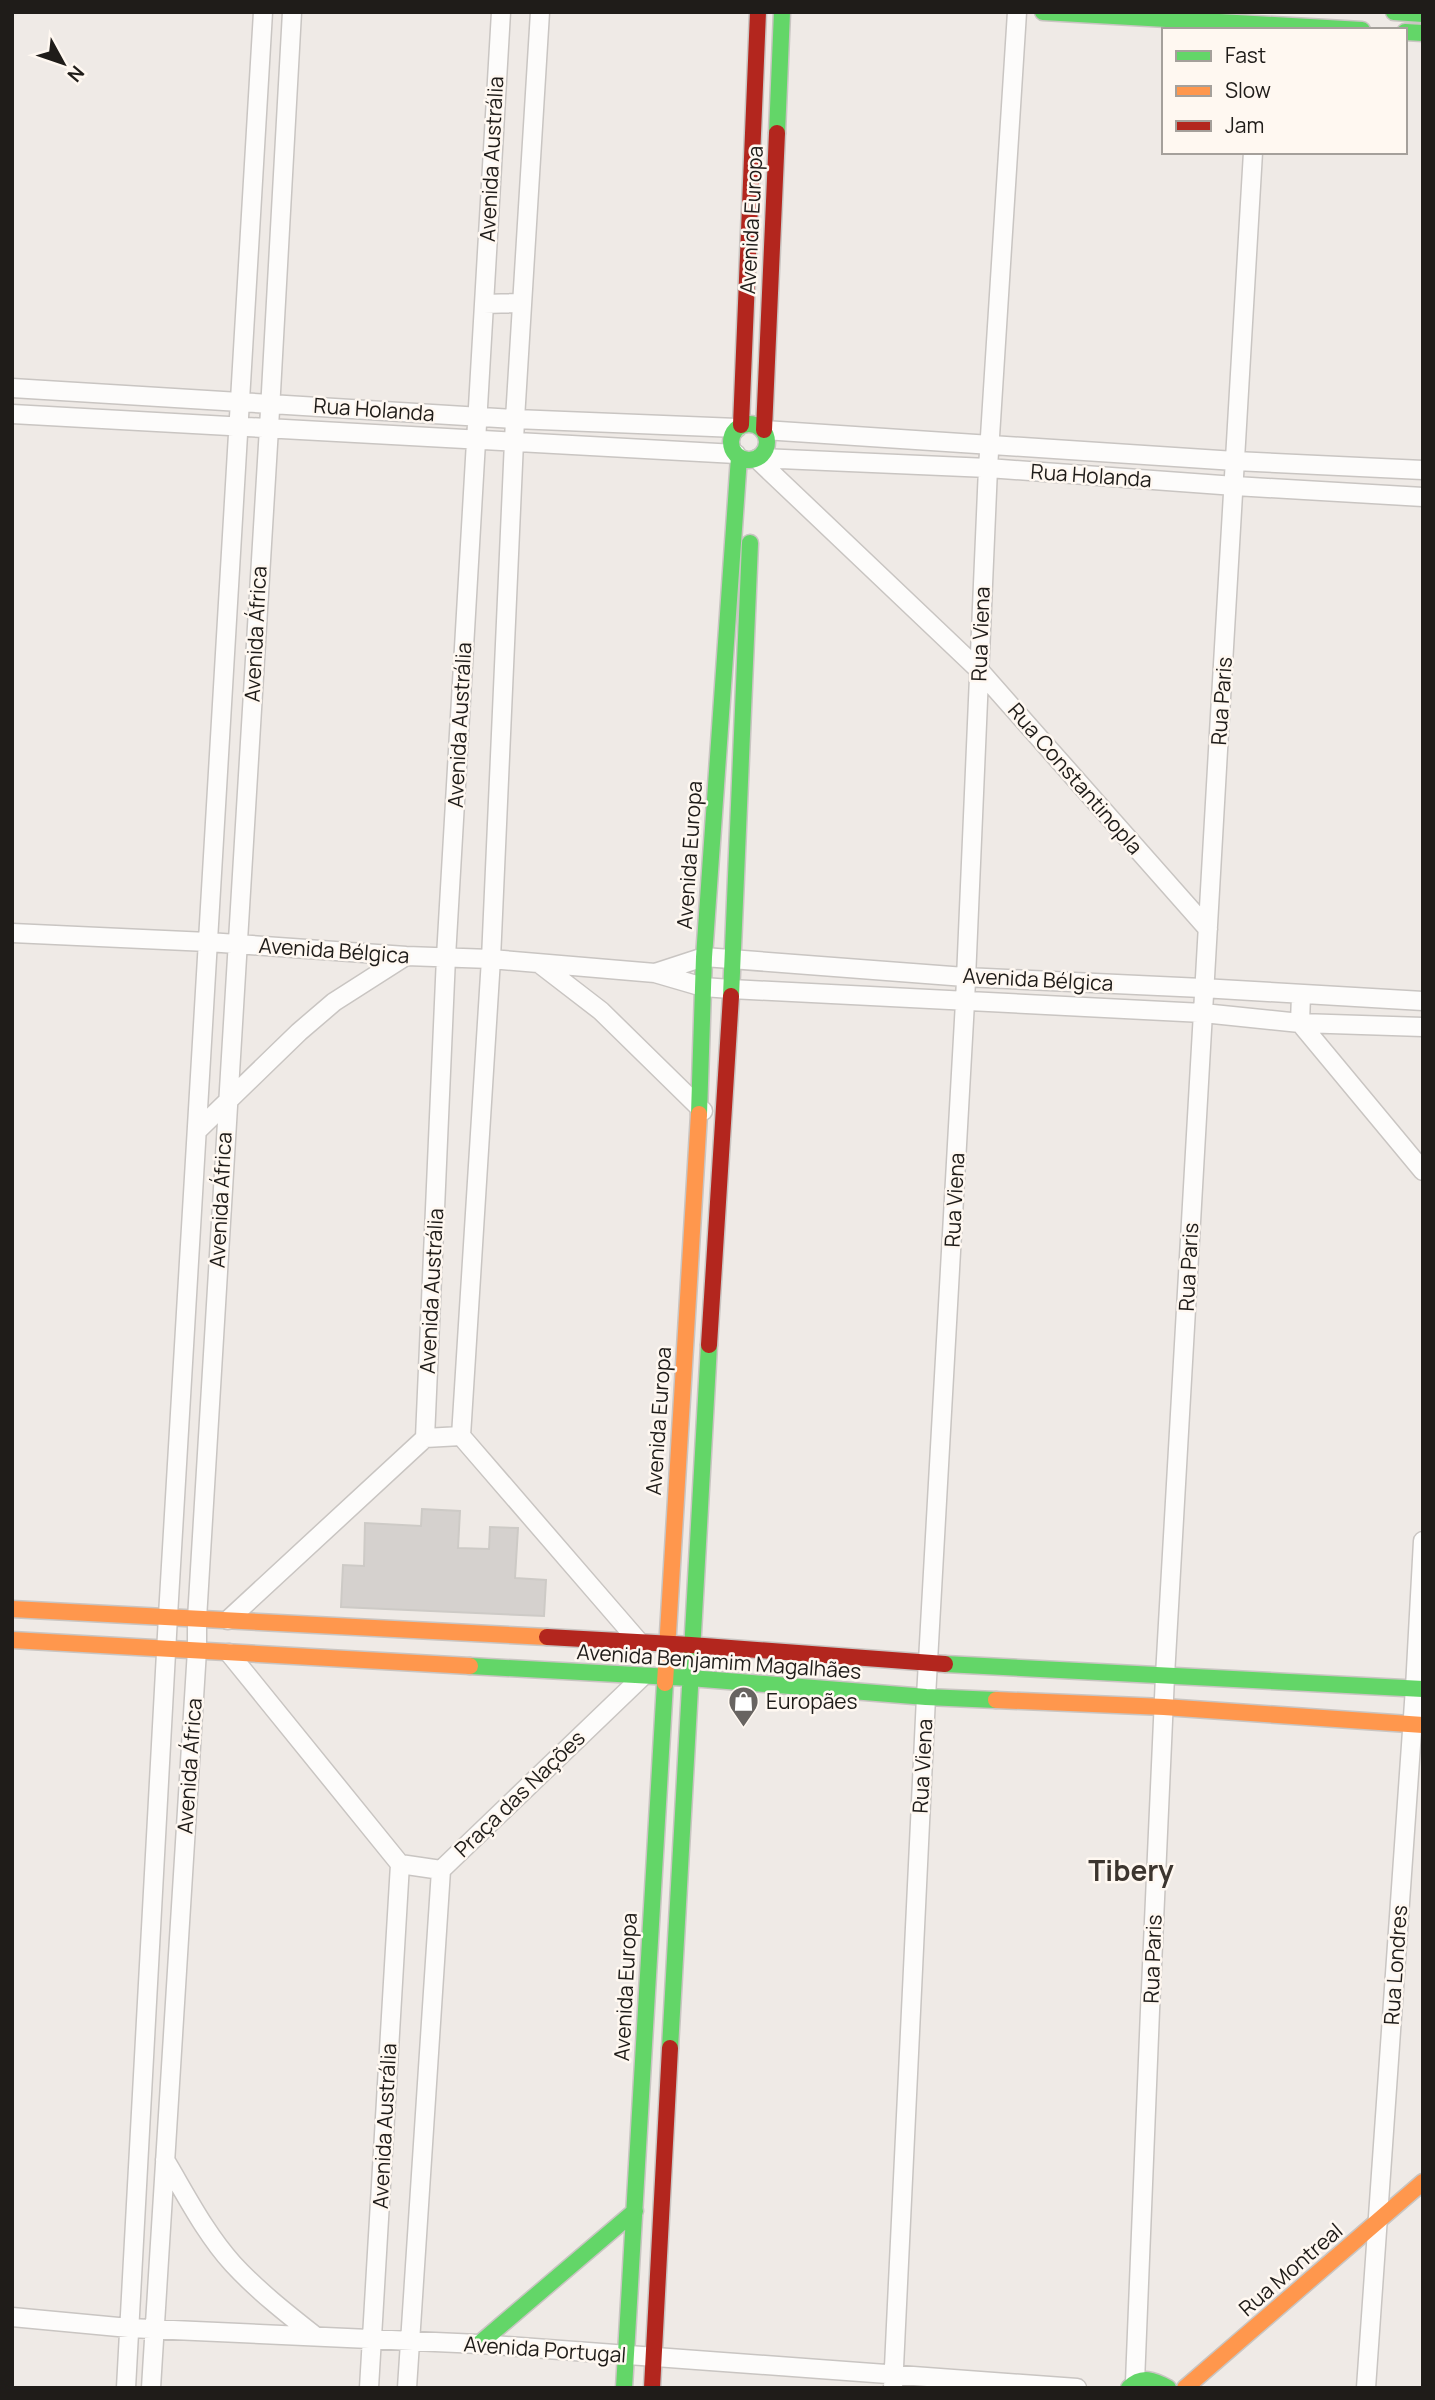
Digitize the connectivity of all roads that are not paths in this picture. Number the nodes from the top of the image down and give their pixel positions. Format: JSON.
{"nodes":[{"id":1,"x":263,"y":12,"type":"edge"},
{"id":2,"x":292,"y":12,"type":"edge"},
{"id":3,"x":500,"y":12,"type":"edge"},
{"id":4,"x":540,"y":12,"type":"edge"},
{"id":5,"x":758,"y":12,"type":"edge"},
{"id":6,"x":782,"y":12,"type":"edge"},
{"id":7,"x":1017,"y":12,"type":"edge"},
{"id":8,"x":1043,"y":12,"type":"edge"},
{"id":9,"x":1394,"y":12,"type":"edge"},
{"id":10,"x":1423,"y":14,"type":"edge"},
{"id":11,"x":1261,"y":22,"type":"edge"},
{"id":12,"x":1337,"y":28,"type":"edge"},
{"id":13,"x":258,"y":107,"type":"junction"},
{"id":14,"x":286,"y":107,"type":"junction"},
{"id":15,"x":1253,"y":154,"type":"edge"},
{"id":16,"x":522,"y":303,"type":"junction"},
{"id":17,"x":484,"y":304,"type":"junction"},
{"id":18,"x":12,"y":388,"type":"edge"},
{"id":19,"x":242,"y":403,"type":"junction"},
{"id":20,"x":269,"y":403,"type":"junction"},
{"id":21,"x":12,"y":414,"type":"edge"},
{"id":22,"x":478,"y":416,"type":"junction"},
{"id":23,"x":515,"y":419,"type":"junction"},
{"id":24,"x":739,"y":427,"type":"junction"},
{"id":25,"x":240,"y":428,"type":"junction"},
{"id":26,"x":269,"y":428,"type":"junction"},
{"id":27,"x":764,"y":430,"type":"junction"},
{"id":28,"x":476,"y":439,"type":"junction"},
{"id":29,"x":514,"y":441,"type":"junction"},
{"id":30,"x":990,"y":445,"type":"junction"},
{"id":31,"x":749,"y":458,"type":"junction"},
{"id":32,"x":1235,"y":461,"type":"junction"},
{"id":33,"x":988,"y":468,"type":"junction"},
{"id":34,"x":1423,"y":470,"type":"edge"},
{"id":35,"x":1235,"y":486,"type":"junction"},
{"id":36,"x":1423,"y":496,"type":"edge"},
{"id":37,"x":980,"y":671,"type":"junction"},
{"id":38,"x":1208,"y":929,"type":"junction"},
{"id":39,"x":12,"y":933,"type":"edge"},
{"id":40,"x":208,"y":942,"type":"junction"},
{"id":41,"x":238,"y":945,"type":"junction"},
{"id":42,"x":406,"y":956,"type":"junction"},
{"id":43,"x":446,"y":957,"type":"junction"},
{"id":44,"x":704,"y":957,"type":"junction"},
{"id":45,"x":491,"y":959,"type":"junction"},
{"id":46,"x":733,"y":959,"type":"junction"},
{"id":47,"x":540,"y":964,"type":"junction"},
{"id":48,"x":655,"y":973,"type":"junction"},
{"id":49,"x":965,"y":977,"type":"junction"},
{"id":50,"x":703,"y":987,"type":"junction"},
{"id":51,"x":1202,"y":988,"type":"junction"},
{"id":52,"x":731,"y":989,"type":"junction"},
{"id":53,"x":1301,"y":995,"type":"junction"},
{"id":54,"x":965,"y":1002,"type":"junction"},
{"id":55,"x":1423,"y":1002,"type":"edge"},
{"id":56,"x":1203,"y":1013,"type":"junction"},
{"id":57,"x":1300,"y":1023,"type":"junction"},
{"id":58,"x":1423,"y":1027,"type":"edge"},
{"id":59,"x":227,"y":1101,"type":"junction"},
{"id":60,"x":699,"y":1106,"type":"junction"},
{"id":61,"x":198,"y":1130,"type":"junction"},
{"id":62,"x":721,"y":1135,"type":"junction"},
{"id":63,"x":1423,"y":1171,"type":"edge"},
{"id":64,"x":188,"y":1289,"type":"junction"},
{"id":65,"x":216,"y":1290,"type":"junction"},
{"id":66,"x":461,"y":1436,"type":"junction"},
{"id":67,"x":425,"y":1438,"type":"junction"},
{"id":68,"x":1423,"y":1541,"type":"edge"},
{"id":69,"x":12,"y":1609,"type":"edge"},
{"id":70,"x":168,"y":1616,"type":"junction"},
{"id":71,"x":197,"y":1619,"type":"junction"},
{"id":72,"x":228,"y":1620,"type":"junction"},
{"id":73,"x":502,"y":1635,"type":"junction"},
{"id":74,"x":12,"y":1640,"type":"edge"},
{"id":75,"x":639,"y":1643,"type":"junction"},
{"id":76,"x":667,"y":1644,"type":"junction"},
{"id":77,"x":691,"y":1645,"type":"junction"},
{"id":78,"x":168,"y":1650,"type":"junction"},
{"id":79,"x":197,"y":1650,"type":"junction"},
{"id":80,"x":229,"y":1653,"type":"junction"},
{"id":81,"x":929,"y":1663,"type":"junction"},
{"id":82,"x":497,"y":1668,"type":"junction"},
{"id":83,"x":1166,"y":1673,"type":"junction"},
{"id":84,"x":642,"y":1677,"type":"junction"},
{"id":85,"x":665,"y":1678,"type":"junction"},
{"id":86,"x":690,"y":1678,"type":"junction"},
{"id":87,"x":1419,"y":1688,"type":"edge"},
{"id":88,"x":926,"y":1697,"type":"junction"},
{"id":89,"x":1164,"y":1707,"type":"junction"},
{"id":90,"x":1418,"y":1725,"type":"edge"},
{"id":91,"x":400,"y":1864,"type":"junction"},
{"id":92,"x":441,"y":1870,"type":"junction"},
{"id":93,"x":165,"y":2160,"type":"junction"},
{"id":94,"x":1423,"y":2182,"type":"edge"},
{"id":95,"x":635,"y":2211,"type":"junction"},
{"id":96,"x":1378,"y":2223,"type":"junction"},
{"id":97,"x":12,"y":2318,"type":"edge"},
{"id":98,"x":129,"y":2328,"type":"junction"},
{"id":99,"x":155,"y":2328,"type":"junction"},
{"id":100,"x":314,"y":2335,"type":"junction"},
{"id":101,"x":372,"y":2338,"type":"junction"},
{"id":102,"x":410,"y":2341,"type":"junction"},
{"id":103,"x":479,"y":2344,"type":"junction"},
{"id":104,"x":625,"y":2355,"type":"junction"},
{"id":105,"x":654,"y":2358,"type":"junction"},
{"id":106,"x":893,"y":2380,"type":"edge"},
{"id":107,"x":1132,"y":2385,"type":"edge"},
{"id":108,"x":126,"y":2388,"type":"edge"},
{"id":109,"x":151,"y":2388,"type":"edge"},
{"id":110,"x":369,"y":2388,"type":"edge"},
{"id":111,"x":407,"y":2388,"type":"edge"},
{"id":112,"x":624,"y":2388,"type":"edge"},
{"id":113,"x":652,"y":2388,"type":"edge"},
{"id":114,"x":1077,"y":2388,"type":"edge"},
{"id":115,"x":1168,"y":2388,"type":"edge"},
{"id":116,"x":1185,"y":2388,"type":"edge"},
{"id":117,"x":1366,"y":2388,"type":"edge"}],
"edges":[{"from":1,"to":13,"type":"street","name":"Avenida África"},
{"from":2,"to":14,"type":"street","name":"Avenida África"},
{"from":3,"to":17,"type":"street","name":"Avenida Austrália"},
{"from":4,"to":16,"type":"street","name":"Avenida Austrália"},
{"from":5,"to":24,"type":"main road","name":"Avenida Europa"},
{"from":6,"to":27,"type":"main road","name":"Avenida Europa"},
{"from":7,"to":30,"type":"street","name":"Rua Viena"},
{"from":8,"to":11,"type":"main road"},
{"from":9,"to":10,"type":"main road"},
{"from":11,"to":12,"type":"main road"},
{"from":13,"to":14,"type":"street"},
{"from":13,"to":19,"type":"street","name":"Avenida África"},
{"from":14,"to":20,"type":"street","name":"Avenida África"},
{"from":15,"to":32,"type":"street","name":"Rua Paris"},
{"from":16,"to":17,"type":"street"},
{"from":16,"to":23,"type":"street","name":"Avenida Austrália"},
{"from":17,"to":22,"type":"street","name":"Avenida Austrália"},
{"from":18,"to":19,"type":"street","name":"Rua Holanda"},
{"from":19,"to":20,"type":"street","name":"Rua Holanda"},
{"from":19,"to":25,"type":"street","name":"Avenida África"},
{"from":20,"to":22,"type":"street","name":"Rua Holanda"},
{"from":20,"to":26,"type":"street","name":"Avenida África"},
{"from":21,"to":25,"type":"street","name":"Rua Holanda"},
{"from":22,"to":23,"type":"street","name":"Rua Holanda"},
{"from":22,"to":28,"type":"street","name":"Avenida Austrália"},
{"from":23,"to":24,"type":"street","name":"Rua Holanda"},
{"from":23,"to":29,"type":"street","name":"Avenida Austrália"},
{"from":24,"to":27,"type":"main road"},
{"from":24,"to":31,"type":"main road"},
{"from":25,"to":26,"type":"street","name":"Rua Holanda"},
{"from":25,"to":40,"type":"street","name":"Avenida África"},
{"from":26,"to":28,"type":"street","name":"Rua Holanda"},
{"from":26,"to":41,"type":"street","name":"Avenida África"},
{"from":27,"to":30,"type":"street","name":"Rua Holanda"},
{"from":27,"to":31,"type":"main road"},
{"from":28,"to":29,"type":"street","name":"Rua Holanda"},
{"from":28,"to":43,"type":"street","name":"Avenida Austrália"},
{"from":29,"to":31,"type":"street","name":"Rua Holanda"},
{"from":29,"to":45,"type":"street","name":"Avenida Austrália"},
{"from":30,"to":32,"type":"street","name":"Rua Holanda"},
{"from":30,"to":33,"type":"street","name":"Rua Viena"},
{"from":31,"to":33,"type":"street","name":"Rua Holanda"},
{"from":31,"to":37,"type":"street","name":"Rua Constantinopla"},
{"from":31,"to":44,"type":"main road","name":"Avenida Europa"},
{"from":31,"to":46,"type":"main road"},
{"from":32,"to":34,"type":"street","name":"Rua Holanda"},
{"from":32,"to":35,"type":"street","name":"Rua Paris"},
{"from":33,"to":35,"type":"street","name":"Rua Holanda"},
{"from":33,"to":37,"type":"street","name":"Rua Viena"},
{"from":35,"to":36,"type":"street","name":"Rua Holanda"},
{"from":35,"to":38,"type":"street","name":"Rua Paris"},
{"from":37,"to":38,"type":"street","name":"Rua Constantinopla"},
{"from":37,"to":49,"type":"street","name":"Rua Viena"},
{"from":38,"to":51,"type":"street","name":"Rua Paris"},
{"from":39,"to":40,"type":"street","name":"Avenida Bélgica"},
{"from":40,"to":41,"type":"street","name":"Avenida Bélgica"},
{"from":40,"to":61,"type":"street","name":"Avenida África"},
{"from":41,"to":42,"type":"street","name":"Avenida Bélgica"},
{"from":41,"to":59,"type":"street","name":"Avenida África"},
{"from":42,"to":43,"type":"street","name":"Avenida Bélgica"},
{"from":42,"to":59,"type":"street"},
{"from":43,"to":45,"type":"street","name":"Avenida Bélgica"},
{"from":43,"to":67,"type":"street","name":"Avenida Austrália"},
{"from":44,"to":46,"type":"street","name":"Avenida Bélgica"},
{"from":44,"to":48,"type":"street","name":"Avenida Bélgica"},
{"from":44,"to":50,"type":"main road","name":"Avenida Europa"},
{"from":45,"to":47,"type":"street","name":"Avenida Bélgica"},
{"from":45,"to":66,"type":"street","name":"Avenida Austrália"},
{"from":46,"to":49,"type":"street","name":"Avenida Bélgica"},
{"from":46,"to":52,"type":"main road"},
{"from":47,"to":48,"type":"street","name":"Avenida Bélgica"},
{"from":47,"to":60,"type":"street"},
{"from":48,"to":50,"type":"street","name":"Avenida Bélgica"},
{"from":49,"to":51,"type":"street","name":"Avenida Bélgica"},
{"from":49,"to":54,"type":"street","name":"Rua Viena"},
{"from":50,"to":52,"type":"street","name":"Avenida Bélgica"},
{"from":50,"to":60,"type":"main road","name":"Avenida Europa"},
{"from":51,"to":53,"type":"street","name":"Avenida Bélgica"},
{"from":51,"to":56,"type":"street","name":"Rua Paris"},
{"from":52,"to":54,"type":"street","name":"Avenida Bélgica"},
{"from":52,"to":62,"type":"main road"},
{"from":53,"to":55,"type":"street","name":"Avenida Bélgica"},
{"from":53,"to":57,"type":"street"},
{"from":54,"to":56,"type":"street","name":"Avenida Bélgica"},
{"from":54,"to":81,"type":"street","name":"Rua Viena"},
{"from":56,"to":57,"type":"street","name":"Avenida Bélgica"},
{"from":56,"to":83,"type":"street","name":"Rua Paris"},
{"from":57,"to":58,"type":"street","name":"Avenida Bélgica"},
{"from":57,"to":63,"type":"street"},
{"from":59,"to":61,"type":"street"},
{"from":59,"to":65,"type":"street","name":"Avenida África"},
{"from":60,"to":62,"type":"street"},
{"from":60,"to":76,"type":"main road","name":"Avenida Europa"},
{"from":61,"to":64,"type":"street","name":"Avenida África"},
{"from":62,"to":77,"type":"main road"},
{"from":64,"to":65,"type":"street"},
{"from":64,"to":70,"type":"street","name":"Avenida África"},
{"from":65,"to":71,"type":"street","name":"Avenida África"},
{"from":66,"to":67,"type":"street"},
{"from":66,"to":75,"type":"street"},
{"from":67,"to":72,"type":"street"},
{"from":68,"to":87,"type":"street","name":"Rua Londres"},
{"from":69,"to":70,"type":"main road","name":"Avenida Benjamim Magalhães"},
{"from":70,"to":71,"type":"main road","name":"Avenida Benjamim Magalhães"},
{"from":70,"to":78,"type":"street","name":"Avenida África"},
{"from":71,"to":72,"type":"main road","name":"Avenida Benjamim Magalhães"},
{"from":71,"to":79,"type":"street","name":"Avenida África"},
{"from":72,"to":73,"type":"main road","name":"Avenida Benjamim Magalhães"},
{"from":73,"to":75,"type":"main road","name":"Avenida Benjamim Magalhães"},
{"from":73,"to":82,"type":"main road"},
{"from":74,"to":78,"type":"main road","name":"Avenida Benjamim Magalhães"},
{"from":75,"to":76,"type":"main road","name":"Avenida Benjamim Magalhães"},
{"from":76,"to":77,"type":"main road","name":"Avenida Benjamim Magalhães"},
{"from":76,"to":85,"type":"main road","name":"Avenida Europa"},
{"from":77,"to":81,"type":"main road","name":"Avenida Benjamim Magalhães"},
{"from":77,"to":86,"type":"main road"},
{"from":78,"to":79,"type":"main road","name":"Avenida Benjamim Magalhães"},
{"from":78,"to":98,"type":"street","name":"Avenida África"},
{"from":79,"to":80,"type":"main road","name":"Avenida Benjamim Magalhães"},
{"from":79,"to":93,"type":"street","name":"Avenida África"},
{"from":80,"to":82,"type":"main road","name":"Avenida Benjamim Magalhães"},
{"from":80,"to":91,"type":"street"},
{"from":81,"to":83,"type":"main road","name":"Avenida Benjamim Magalhães"},
{"from":81,"to":88,"type":"street","name":"Rua Viena"},
{"from":82,"to":84,"type":"main road","name":"Avenida Benjamim Magalhães"},
{"from":83,"to":87,"type":"main road","name":"Avenida Benjamim Magalhães"},
{"from":83,"to":89,"type":"street","name":"Rua Paris"},
{"from":84,"to":85,"type":"main road","name":"Avenida Benjamim Magalhães"},
{"from":84,"to":92,"type":"street","name":"Praça das Nações"},
{"from":85,"to":86,"type":"main road","name":"Avenida Benjamim Magalhães"},
{"from":85,"to":95,"type":"main road","name":"Avenida Europa"},
{"from":86,"to":88,"type":"main road","name":"Avenida Benjamim Magalhães"},
{"from":86,"to":105,"type":"main road"},
{"from":87,"to":90,"type":"street","name":"Rua Londres"},
{"from":88,"to":89,"type":"main road","name":"Avenida Benjamim Magalhães"},
{"from":88,"to":106,"type":"street","name":"Rua Viena"},
{"from":89,"to":90,"type":"main road","name":"Avenida Benjamim Magalhães"},
{"from":89,"to":107,"type":"street","name":"Rua Paris"},
{"from":90,"to":96,"type":"street","name":"Rua Londres"},
{"from":91,"to":92,"type":"street","name":"Praça das Nações"},
{"from":91,"to":101,"type":"street","name":"Avenida Austrália"},
{"from":92,"to":102,"type":"street","name":"Avenida Austrália"},
{"from":93,"to":99,"type":"street","name":"Avenida África"},
{"from":93,"to":100,"type":"street"},
{"from":94,"to":96,"type":"main road","name":"Rua Montreal"},
{"from":95,"to":103,"type":"main road"},
{"from":95,"to":104,"type":"main road","name":"Avenida Europa"},
{"from":96,"to":116,"type":"main road","name":"Rua Montreal"},
{"from":96,"to":117,"type":"street","name":"Rua Londres"},
{"from":97,"to":98,"type":"street","name":"Avenida Portugal"},
{"from":98,"to":99,"type":"street","name":"Avenida Portugal"},
{"from":98,"to":108,"type":"street","name":"Avenida África"},
{"from":99,"to":100,"type":"street","name":"Avenida Portugal"},
{"from":99,"to":109,"type":"street","name":"Avenida África"},
{"from":100,"to":101,"type":"street","name":"Avenida Portugal"},
{"from":101,"to":102,"type":"street","name":"Avenida Portugal"},
{"from":101,"to":110,"type":"street","name":"Avenida Austrália"},
{"from":102,"to":103,"type":"street","name":"Avenida Portugal"},
{"from":102,"to":111,"type":"street","name":"Avenida Austrália"},
{"from":103,"to":104,"type":"street","name":"Avenida Portugal"},
{"from":104,"to":105,"type":"street","name":"Avenida Portugal"},
{"from":104,"to":112,"type":"main road","name":"Avenida Europa"},
{"from":105,"to":106,"type":"street","name":"Avenida Portugal"},
{"from":105,"to":113,"type":"main road"},
{"from":106,"to":114,"type":"street","name":"Avenida Portugal"},
{"from":107,"to":115,"type":"main road"}]}
